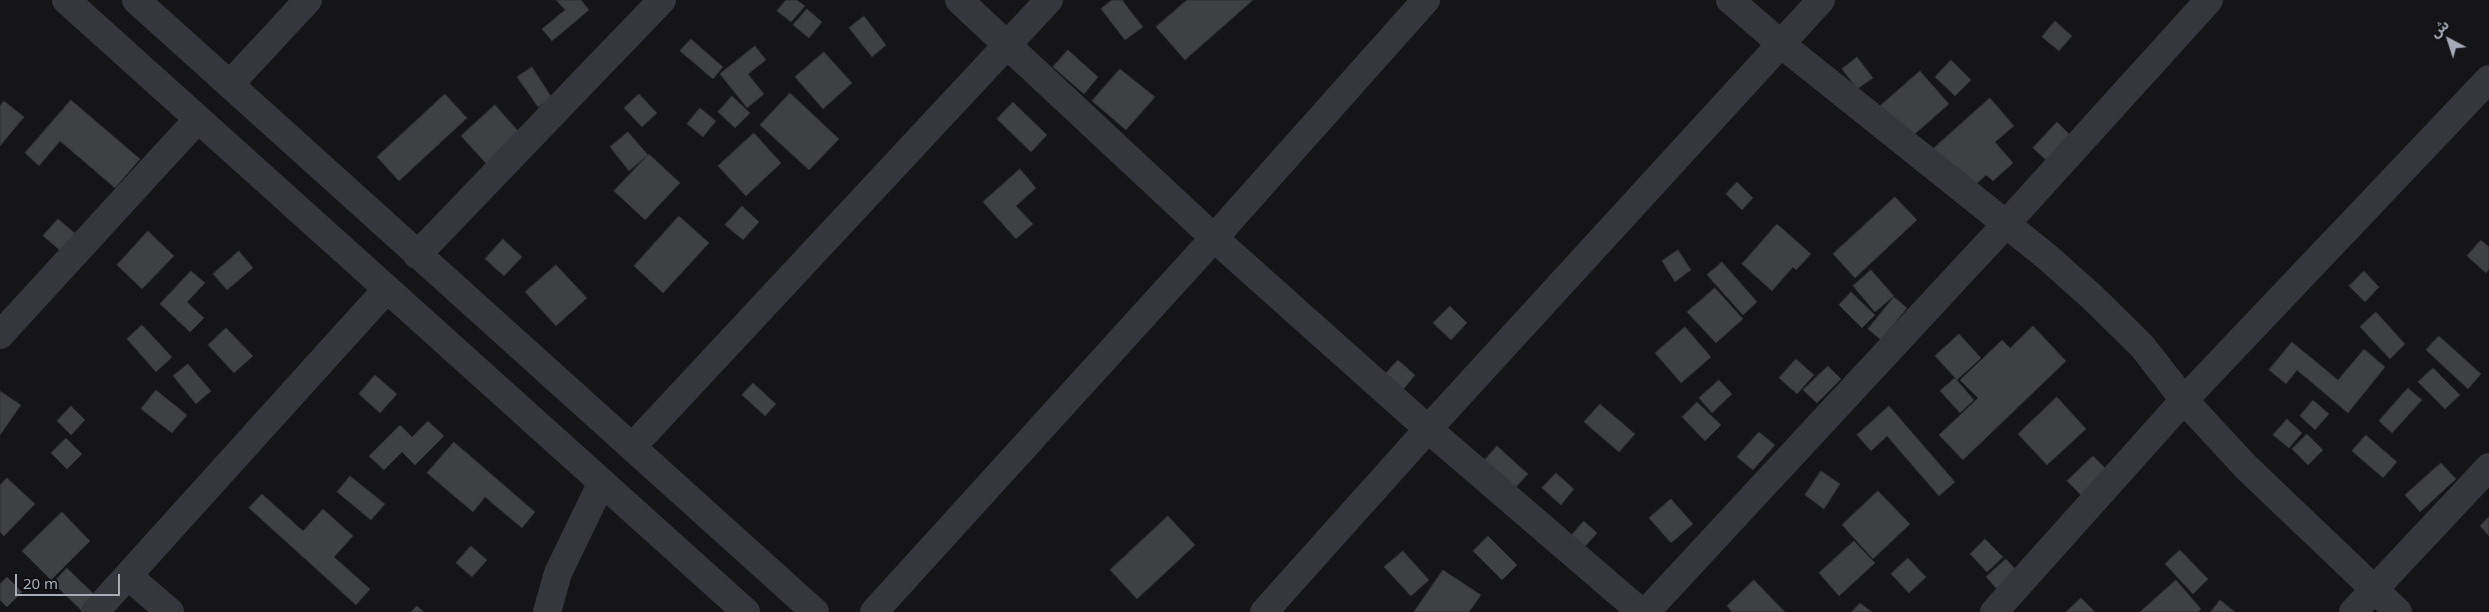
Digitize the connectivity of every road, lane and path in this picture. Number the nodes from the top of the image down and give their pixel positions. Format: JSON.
{"nodes":[{"id":1,"x":66,"y":0,"type":"edge"},
{"id":2,"x":136,"y":0,"type":"edge"},
{"id":3,"x":308,"y":0,"type":"edge"},
{"id":4,"x":662,"y":0,"type":"edge"},
{"id":5,"x":959,"y":0,"type":"edge"},
{"id":6,"x":1049,"y":0,"type":"edge"},
{"id":7,"x":1426,"y":0,"type":"edge"},
{"id":8,"x":1730,"y":0,"type":"edge"},
{"id":9,"x":1821,"y":0,"type":"edge"},
{"id":10,"x":2208,"y":0,"type":"edge"},
{"id":11,"x":1781,"y":44,"type":"junction"},
{"id":12,"x":1008,"y":45,"type":"junction"},
{"id":13,"x":2489,"y":79,"type":"edge"},
{"id":14,"x":230,"y":84,"type":"junction"},
{"id":15,"x":198,"y":119,"type":"junction"},
{"id":16,"x":2006,"y":224,"type":"junction"},
{"id":17,"x":1214,"y":238,"type":"junction"},
{"id":18,"x":417,"y":255,"type":"junction"},
{"id":19,"x":386,"y":290,"type":"junction"},
{"id":20,"x":0,"y":335,"type":"edge"},
{"id":21,"x":2184,"y":400,"type":"junction"},
{"id":22,"x":1428,"y":429,"type":"junction"},
{"id":23,"x":633,"y":446,"type":"junction"},
{"id":24,"x":2489,"y":467,"type":"edge"},
{"id":25,"x":602,"y":482,"type":"junction"},
{"id":26,"x":128,"y":576,"type":"junction"},
{"id":27,"x":2373,"y":590,"type":"junction"},
{"id":28,"x":95,"y":612,"type":"edge"},
{"id":29,"x":170,"y":612,"type":"edge"},
{"id":30,"x":547,"y":612,"type":"edge"},
{"id":31,"x":746,"y":612,"type":"edge"},
{"id":32,"x":816,"y":612,"type":"edge"},
{"id":33,"x":874,"y":612,"type":"edge"},
{"id":34,"x":1264,"y":612,"type":"edge"},
{"id":35,"x":1641,"y":612,"type":"edge"},
{"id":36,"x":1646,"y":612,"type":"edge"},
{"id":37,"x":1994,"y":612,"type":"edge"},
{"id":38,"x":2353,"y":612,"type":"edge"},
{"id":39,"x":2398,"y":612,"type":"edge"}],
"edges":[{"from":1,"to":15,"type":"street"},
{"from":2,"to":14,"type":"street"},
{"from":3,"to":14,"type":"street"},
{"from":4,"to":18,"type":"street"},
{"from":5,"to":12,"type":"street"},
{"from":6,"to":12,"type":"street"},
{"from":7,"to":17,"type":"street"},
{"from":8,"to":11,"type":"street"},
{"from":9,"to":11,"type":"street"},
{"from":10,"to":16,"type":"street"},
{"from":11,"to":16,"type":"street"},
{"from":11,"to":22,"type":"street"},
{"from":12,"to":17,"type":"street"},
{"from":12,"to":23,"type":"street"},
{"from":13,"to":21,"type":"street"},
{"from":14,"to":18,"type":"street"},
{"from":15,"to":19,"type":"street"},
{"from":15,"to":20,"type":"street"},
{"from":16,"to":21,"type":"street"},
{"from":16,"to":36,"type":"street"},
{"from":17,"to":22,"type":"street"},
{"from":17,"to":33,"type":"street"},
{"from":18,"to":23,"type":"street"},
{"from":19,"to":25,"type":"street"},
{"from":19,"to":26,"type":"street"},
{"from":21,"to":27,"type":"street"},
{"from":21,"to":37,"type":"street"},
{"from":22,"to":34,"type":"street"},
{"from":22,"to":35,"type":"street"},
{"from":23,"to":32,"type":"street"},
{"from":24,"to":27,"type":"street"},
{"from":25,"to":30,"type":"street"},
{"from":25,"to":31,"type":"street"},
{"from":26,"to":28,"type":"street"},
{"from":26,"to":29,"type":"street"},
{"from":27,"to":38,"type":"street"},
{"from":27,"to":39,"type":"street"}]}
